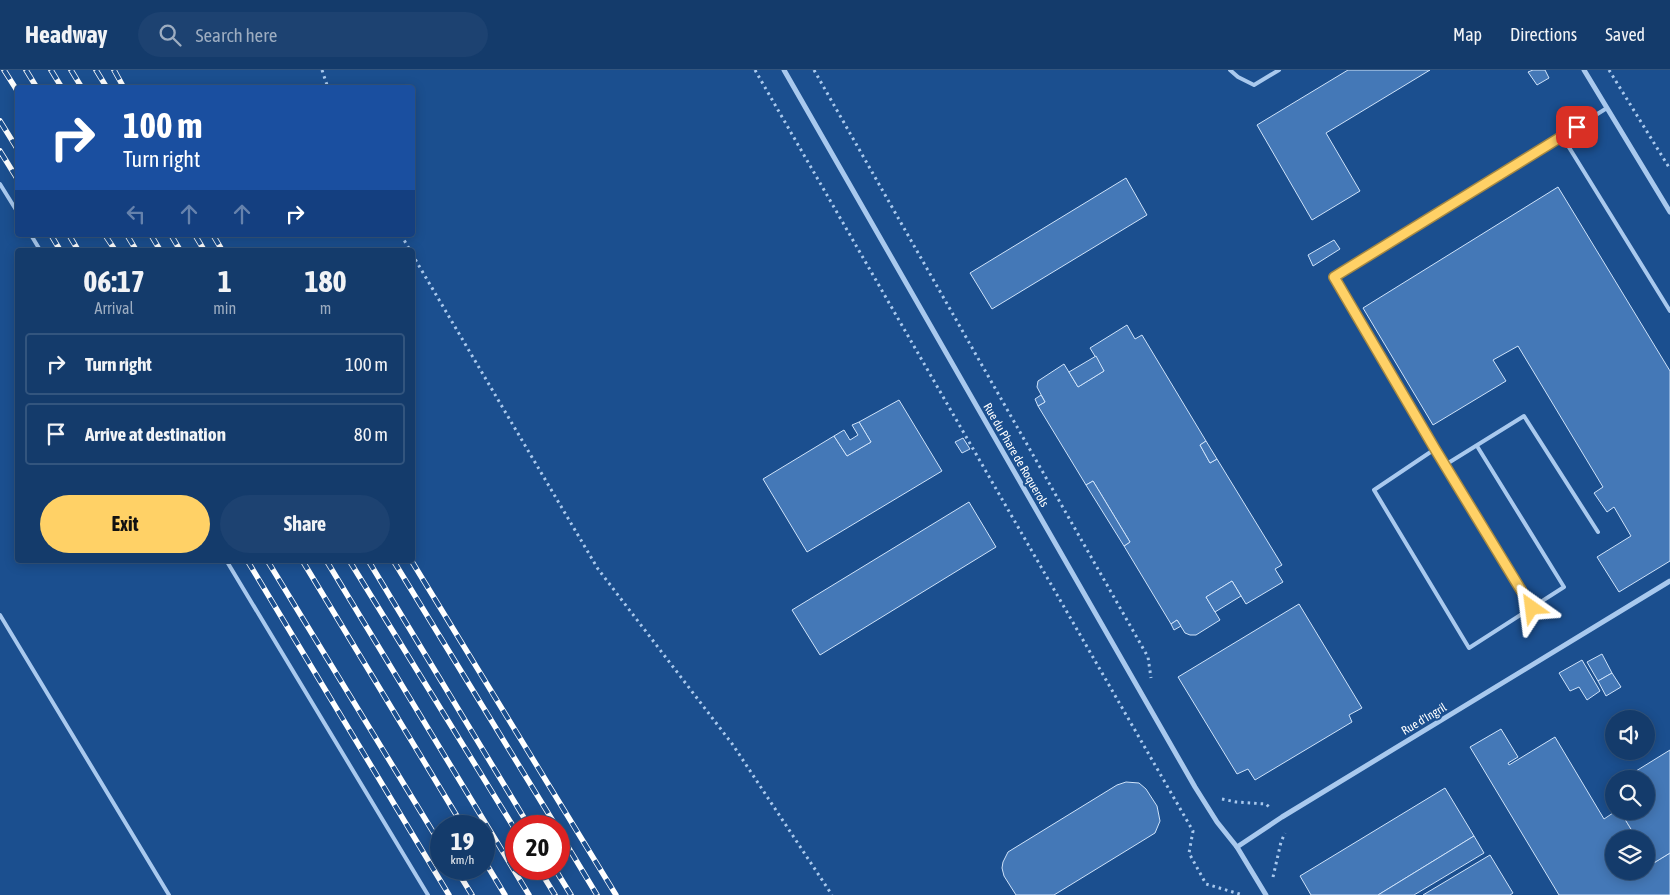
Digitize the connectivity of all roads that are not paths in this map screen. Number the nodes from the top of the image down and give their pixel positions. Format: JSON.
{"nodes":[{"id":1,"x":784,"y":70,"type":"edge"},
{"id":2,"x":1230,"y":70,"type":"edge"},
{"id":3,"x":1279,"y":70,"type":"edge"},
{"id":4,"x":1584,"y":70,"type":"edge"},
{"id":5,"x":1607,"y":108,"type":"junction"},
{"id":6,"x":1562,"y":136,"type":"junction"},
{"id":7,"x":0,"y":184,"type":"edge"},
{"id":8,"x":15,"y":208,"type":"edge"},
{"id":9,"x":1670,"y":212,"type":"edge"},
{"id":10,"x":32,"y":237,"type":"edge"},
{"id":11,"x":39,"y":248,"type":"edge"},
{"id":12,"x":1670,"y":311,"type":"edge"},
{"id":13,"x":1478,"y":446,"type":"junction"},
{"id":14,"x":1435,"y":449,"type":"junction"},
{"id":15,"x":1445,"y":465,"type":"junction"},
{"id":16,"x":1598,"y":532,"type":"dead end"},
{"id":17,"x":228,"y":563,"type":"edge"},
{"id":18,"x":1670,"y":581,"type":"edge"},
{"id":19,"x":1532,"y":608,"type":"junction"},
{"id":20,"x":0,"y":615,"type":"edge"},
{"id":21,"x":1237,"y":847,"type":"junction"},
{"id":22,"x":169,"y":895,"type":"edge"},
{"id":23,"x":428,"y":895,"type":"edge"},
{"id":24,"x":1266,"y":895,"type":"edge"}],
"edges":[{"from":1,"to":21,"type":"street","name":"Rue du Phare de Roquerols"},
{"from":2,"to":3,"type":"lane"},
{"from":4,"to":5,"type":"street"},
{"from":5,"to":6,"type":"lane"},
{"from":5,"to":9,"type":"street"},
{"from":6,"to":12,"type":"lane"},
{"from":6,"to":14,"type":"lane"},
{"from":7,"to":8,"type":"lane"},
{"from":10,"to":11,"type":"lane"},
{"from":13,"to":15,"type":"lane"},
{"from":13,"to":16,"type":"lane"},
{"from":13,"to":19,"type":"lane"},
{"from":14,"to":15,"type":"lane"},
{"from":14,"to":19,"type":"lane"},
{"from":15,"to":19,"type":"lane"},
{"from":17,"to":23,"type":"lane"},
{"from":18,"to":21,"type":"street","name":"Rue d'Ingril"},
{"from":20,"to":22,"type":"lane"},
{"from":21,"to":24,"type":"street"}]}
